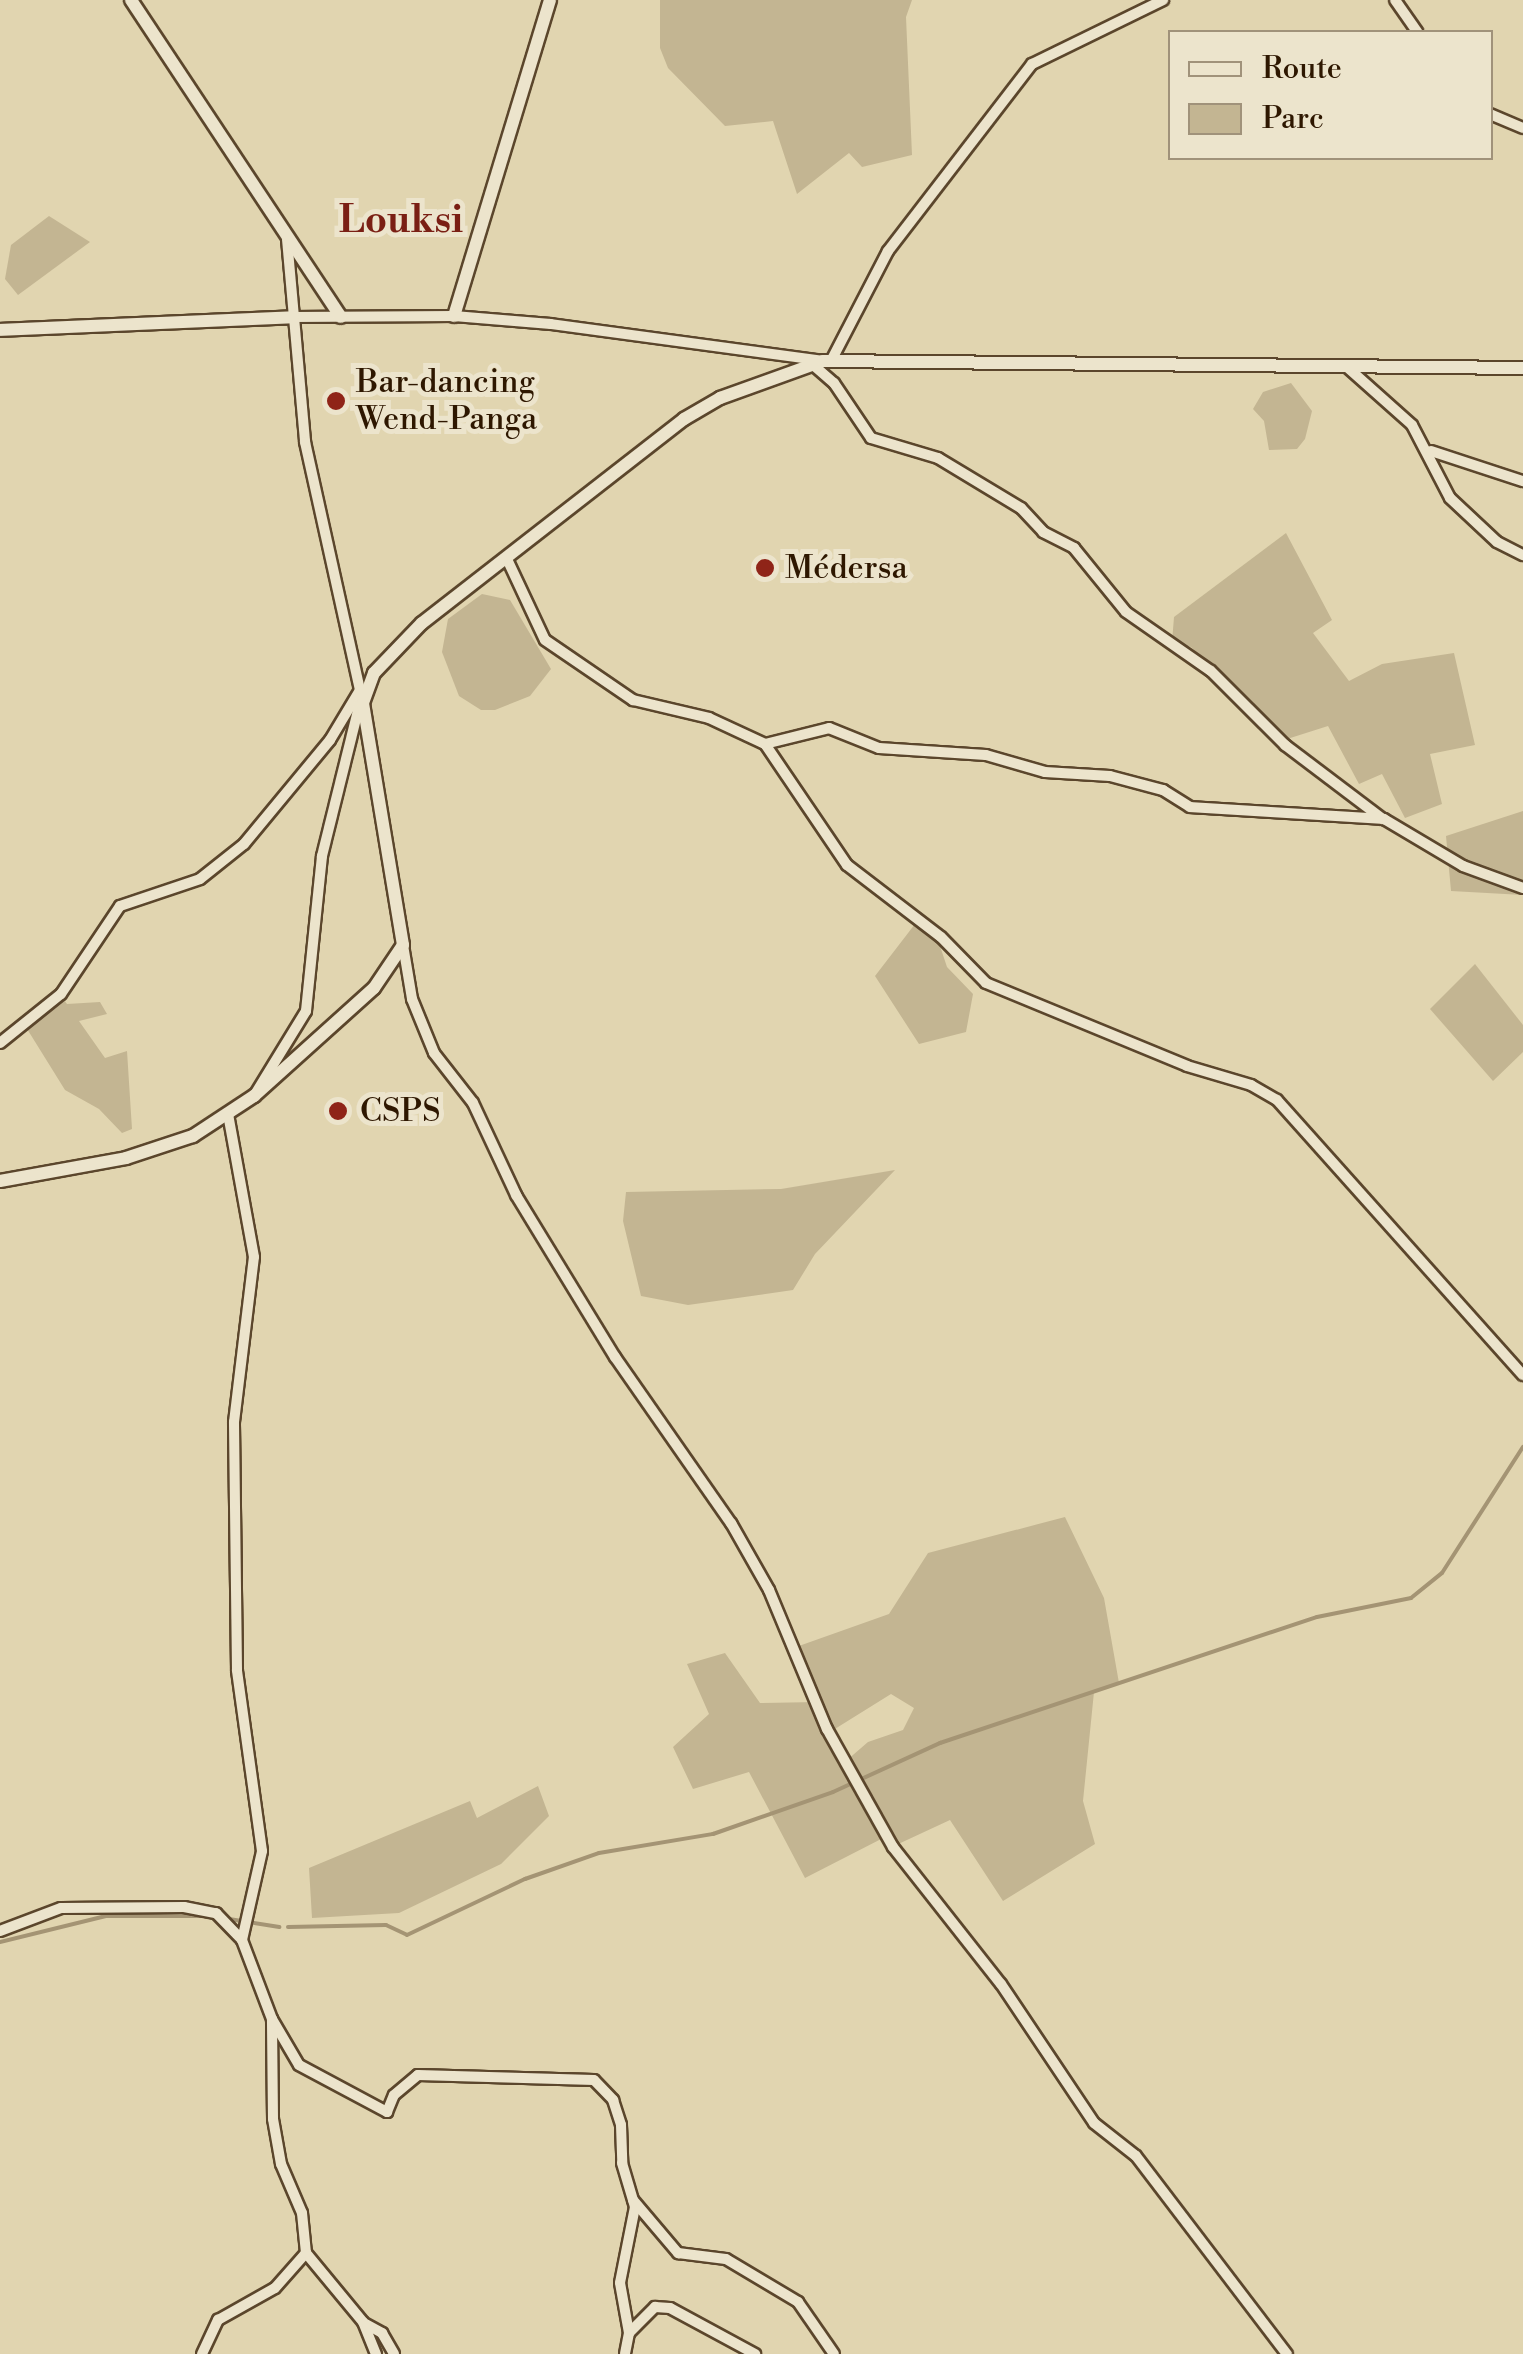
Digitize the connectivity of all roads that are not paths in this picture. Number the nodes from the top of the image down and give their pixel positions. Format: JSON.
{"nodes":[{"id":1,"x":131,"y":0,"type":"edge"},
{"id":2,"x":550,"y":0,"type":"edge"},
{"id":3,"x":1163,"y":0,"type":"edge"},
{"id":4,"x":1395,"y":0,"type":"edge"},
{"id":5,"x":1416,"y":30,"type":"edge"},
{"id":6,"x":1493,"y":115,"type":"edge"},
{"id":7,"x":1523,"y":128,"type":"edge"},
{"id":8,"x":285,"y":228,"type":"junction"},
{"id":9,"x":454,"y":316,"type":"junction"},
{"id":10,"x":293,"y":317,"type":"junction"},
{"id":11,"x":340,"y":317,"type":"junction"},
{"id":12,"x":0,"y":330,"type":"edge"},
{"id":13,"x":822,"y":362,"type":"junction"},
{"id":14,"x":1346,"y":366,"type":"junction"},
{"id":15,"x":1523,"y":368,"type":"edge"},
{"id":16,"x":1431,"y":450,"type":"junction"},
{"id":17,"x":1523,"y":480,"type":"edge"},
{"id":18,"x":1523,"y":555,"type":"edge"},
{"id":19,"x":507,"y":559,"type":"junction"},
{"id":20,"x":361,"y":697,"type":"junction"},
{"id":21,"x":766,"y":744,"type":"junction"},
{"id":22,"x":1384,"y":819,"type":"junction"},
{"id":23,"x":1523,"y":888,"type":"edge"},
{"id":24,"x":403,"y":945,"type":"junction"},
{"id":25,"x":0,"y":1042,"type":"edge"},
{"id":26,"x":254,"y":1096,"type":"junction"},
{"id":27,"x":228,"y":1114,"type":"junction"},
{"id":28,"x":0,"y":1181,"type":"edge"},
{"id":29,"x":1521,"y":1369,"type":"edge"},
{"id":30,"x":0,"y":1931,"type":"edge"},
{"id":31,"x":242,"y":1940,"type":"junction"},
{"id":32,"x":272,"y":2018,"type":"junction"},
{"id":33,"x":634,"y":2200,"type":"junction"},
{"id":34,"x":306,"y":2253,"type":"junction"},
{"id":35,"x":363,"y":2322,"type":"junction"},
{"id":36,"x":629,"y":2333,"type":"junction"},
{"id":37,"x":202,"y":2354,"type":"edge"},
{"id":38,"x":376,"y":2354,"type":"edge"},
{"id":39,"x":394,"y":2354,"type":"edge"},
{"id":40,"x":624,"y":2354,"type":"edge"},
{"id":41,"x":755,"y":2354,"type":"edge"},
{"id":42,"x":834,"y":2354,"type":"edge"},
{"id":43,"x":1284,"y":2354,"type":"edge"}],
"edges":[{"from":1,"to":8,"type":"street"},
{"from":2,"to":9,"type":"street"},
{"from":3,"to":13,"type":"street"},
{"from":4,"to":5,"type":"street"},
{"from":6,"to":7,"type":"street"},
{"from":8,"to":10,"type":"street"},
{"from":8,"to":11,"type":"street"},
{"from":9,"to":11,"type":"street"},
{"from":9,"to":13,"type":"street"},
{"from":10,"to":11,"type":"street"},
{"from":10,"to":12,"type":"street"},
{"from":10,"to":20,"type":"street"},
{"from":13,"to":14,"type":"street"},
{"from":13,"to":19,"type":"street"},
{"from":13,"to":22,"type":"street"},
{"from":14,"to":15,"type":"street"},
{"from":14,"to":16,"type":"street"},
{"from":16,"to":17,"type":"street"},
{"from":16,"to":18,"type":"street"},
{"from":19,"to":20,"type":"street"},
{"from":19,"to":21,"type":"street"},
{"from":20,"to":24,"type":"street"},
{"from":20,"to":25,"type":"street"},
{"from":20,"to":26,"type":"street"},
{"from":21,"to":22,"type":"street"},
{"from":21,"to":29,"type":"street"},
{"from":22,"to":23,"type":"street"},
{"from":24,"to":26,"type":"street"},
{"from":24,"to":43,"type":"street"},
{"from":26,"to":27,"type":"street"},
{"from":27,"to":28,"type":"street"},
{"from":27,"to":31,"type":"street"},
{"from":30,"to":31,"type":"street"},
{"from":31,"to":32,"type":"street"},
{"from":32,"to":33,"type":"street"},
{"from":32,"to":34,"type":"street"},
{"from":33,"to":36,"type":"street"},
{"from":33,"to":42,"type":"street"},
{"from":34,"to":35,"type":"street"},
{"from":34,"to":37,"type":"street"},
{"from":35,"to":38,"type":"street"},
{"from":35,"to":39,"type":"street"},
{"from":36,"to":40,"type":"street"},
{"from":36,"to":41,"type":"street"}]}
